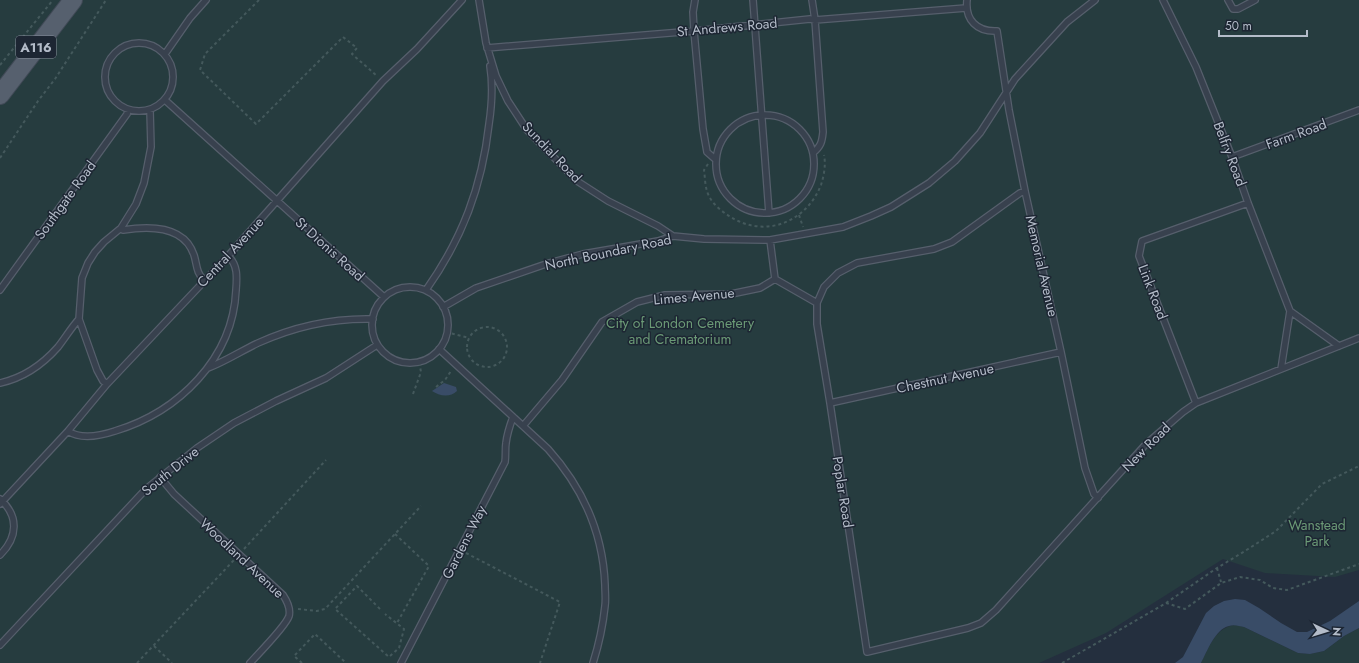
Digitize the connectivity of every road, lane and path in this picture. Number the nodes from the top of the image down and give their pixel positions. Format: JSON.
{"nodes":[{"id":1,"x":53,"y":0,"type":"edge"},
{"id":2,"x":73,"y":0,"type":"edge"},
{"id":3,"x":106,"y":0,"type":"edge"},
{"id":4,"x":206,"y":0,"type":"edge"},
{"id":5,"x":259,"y":0,"type":"edge"},
{"id":6,"x":462,"y":0,"type":"edge"},
{"id":7,"x":479,"y":0,"type":"edge"},
{"id":8,"x":695,"y":0,"type":"edge"},
{"id":9,"x":753,"y":0,"type":"edge"},
{"id":10,"x":812,"y":0,"type":"edge"},
{"id":11,"x":967,"y":0,"type":"edge"},
{"id":12,"x":1094,"y":0,"type":"edge"},
{"id":13,"x":1163,"y":0,"type":"edge"},
{"id":14,"x":1228,"y":0,"type":"edge"},
{"id":15,"x":1255,"y":0,"type":"edge"},
{"id":16,"x":966,"y":8,"type":"junction"},
{"id":17,"x":815,"y":20,"type":"junction"},
{"id":18,"x":754,"y":24,"type":"junction"},
{"id":19,"x":694,"y":31,"type":"junction"},
{"id":20,"x":487,"y":48,"type":"junction"},
{"id":21,"x":165,"y":54,"type":"junction"},
{"id":22,"x":0,"y":65,"type":"edge"},
{"id":23,"x":383,"y":81,"type":"junction"},
{"id":24,"x":1006,"y":92,"type":"junction"},
{"id":25,"x":0,"y":94,"type":"edge"},
{"id":26,"x":165,"y":100,"type":"junction"},
{"id":27,"x":128,"y":110,"type":"junction"},
{"id":28,"x":150,"y":110,"type":"junction"},
{"id":29,"x":1359,"y":110,"type":"edge"},
{"id":30,"x":761,"y":114,"type":"junction"},
{"id":31,"x":813,"y":153,"type":"junction"},
{"id":32,"x":1232,"y":157,"type":"junction"},
{"id":33,"x":0,"y":158,"type":"edge"},
{"id":34,"x":716,"y":159,"type":"junction"},
{"id":35,"x":825,"y":160,"type":"dead end"},
{"id":36,"x":704,"y":170,"type":"dead end"},
{"id":37,"x":824,"y":175,"type":"dead end"},
{"id":38,"x":706,"y":185,"type":"dead end"},
{"id":39,"x":1025,"y":191,"type":"junction"},
{"id":40,"x":277,"y":201,"type":"junction"},
{"id":41,"x":1248,"y":203,"type":"junction"},
{"id":42,"x":769,"y":213,"type":"junction"},
{"id":43,"x":799,"y":214,"type":"dead end"},
{"id":44,"x":802,"y":220,"type":"dead end"},
{"id":45,"x":743,"y":223,"type":"dead end"},
{"id":46,"x":742,"y":227,"type":"dead end"},
{"id":47,"x":121,"y":228,"type":"junction"},
{"id":48,"x":673,"y":236,"type":"junction"},
{"id":49,"x":770,"y":240,"type":"junction"},
{"id":50,"x":228,"y":256,"type":"junction"},
{"id":51,"x":204,"y":280,"type":"junction"},
{"id":52,"x":775,"y":280,"type":"junction"},
{"id":53,"x":0,"y":290,"type":"edge"},
{"id":54,"x":426,"y":290,"type":"junction"},
{"id":55,"x":384,"y":297,"type":"junction"},
{"id":56,"x":817,"y":303,"type":"junction"},
{"id":57,"x":443,"y":306,"type":"junction"},
{"id":58,"x":1290,"y":311,"type":"junction"},
{"id":59,"x":79,"y":319,"type":"junction"},
{"id":60,"x":373,"y":319,"type":"junction"},
{"id":61,"x":446,"y":332,"type":"junction"},
{"id":62,"x":469,"y":338,"type":"junction"},
{"id":63,"x":1359,"y":338,"type":"edge"},
{"id":64,"x":378,"y":345,"type":"junction"},
{"id":65,"x":1339,"y":346,"type":"junction"},
{"id":66,"x":439,"y":349,"type":"junction"},
{"id":67,"x":1061,"y":352,"type":"junction"},
{"id":68,"x":419,"y":361,"type":"junction"},
{"id":69,"x":454,"y":363,"type":"junction"},
{"id":70,"x":208,"y":368,"type":"junction"},
{"id":71,"x":1281,"y":369,"type":"junction"},
{"id":72,"x":0,"y":383,"type":"edge"},
{"id":73,"x":107,"y":384,"type":"junction"},
{"id":74,"x":436,"y":386,"type":"dead end"},
{"id":75,"x":413,"y":394,"type":"dead end"},
{"id":76,"x":830,"y":403,"type":"junction"},
{"id":77,"x":1196,"y":403,"type":"junction"},
{"id":78,"x":513,"y":417,"type":"junction"},
{"id":79,"x":521,"y":424,"type":"junction"},
{"id":80,"x":68,"y":431,"type":"junction"},
{"id":81,"x":326,"y":460,"type":"dead end"},
{"id":82,"x":1359,"y":466,"type":"edge"},
{"id":83,"x":160,"y":477,"type":"junction"},
{"id":84,"x":1098,"y":498,"type":"junction"},
{"id":85,"x":1,"y":501,"type":"edge"},
{"id":86,"x":421,"y":506,"type":"dead end"},
{"id":87,"x":395,"y":534,"type":"junction"},
{"id":88,"x":459,"y":550,"type":"junction"},
{"id":89,"x":0,"y":555,"type":"edge"},
{"id":90,"x":239,"y":555,"type":"junction"},
{"id":91,"x":1359,"y":564,"type":"edge"},
{"id":92,"x":1217,"y":568,"type":"junction"},
{"id":93,"x":1221,"y":583,"type":"junction"},
{"id":94,"x":1166,"y":603,"type":"junction"},
{"id":95,"x":289,"y":608,"type":"junction"},
{"id":96,"x":380,"y":609,"type":"dead end"},
{"id":97,"x":385,"y":614,"type":"dead end"},
{"id":98,"x":981,"y":623,"type":"joint"},
{"id":99,"x":397,"y":624,"type":"junction"},
{"id":100,"x":0,"y":645,"type":"edge"},
{"id":101,"x":154,"y":646,"type":"junction"},
{"id":102,"x":137,"y":663,"type":"edge"},
{"id":103,"x":172,"y":663,"type":"edge"},
{"id":104,"x":250,"y":663,"type":"edge"},
{"id":105,"x":302,"y":663,"type":"edge"},
{"id":106,"x":346,"y":663,"type":"edge"},
{"id":107,"x":401,"y":663,"type":"edge"},
{"id":108,"x":540,"y":663,"type":"edge"},
{"id":109,"x":593,"y":663,"type":"edge"},
{"id":110,"x":1062,"y":663,"type":"edge"}],
"edges":[{"from":1,"to":22,"type":"path"},
{"from":2,"to":25,"type":"main road","number":"A116"},
{"from":3,"to":33,"type":"path"},
{"from":4,"to":21,"type":"lane"},
{"from":5,"to":23,"type":"path"},
{"from":6,"to":23,"type":"lane","name":"Central Avenue"},
{"from":7,"to":20,"type":"lane"},
{"from":8,"to":19,"type":"lane"},
{"from":9,"to":18,"type":"lane"},
{"from":10,"to":17,"type":"lane"},
{"from":11,"to":16,"type":"lane"},
{"from":12,"to":24,"type":"lane","name":"North Boundary Road"},
{"from":13,"to":32,"type":"lane","name":"Belfry Road"},
{"from":14,"to":15,"type":"lane"},
{"from":16,"to":17,"type":"lane","name":"St Andrews Road"},
{"from":16,"to":24,"type":"lane","name":"Memorial Avenue"},
{"from":17,"to":18,"type":"lane","name":"St Andrews Road"},
{"from":17,"to":31,"type":"lane"},
{"from":18,"to":19,"type":"lane","name":"St Andrews Road"},
{"from":18,"to":30,"type":"lane"},
{"from":19,"to":20,"type":"lane","name":"St Andrews Road"},
{"from":19,"to":34,"type":"lane"},
{"from":20,"to":48,"type":"lane","name":"Sundial Road"},
{"from":20,"to":54,"type":"lane"},
{"from":21,"to":26,"type":"lane"},
{"from":21,"to":27,"type":"lane"},
{"from":23,"to":40,"type":"lane","name":"Central Avenue"},
{"from":24,"to":39,"type":"lane","name":"Memorial Avenue"},
{"from":24,"to":49,"type":"lane","name":"North Boundary Road"},
{"from":26,"to":28,"type":"lane"},
{"from":26,"to":40,"type":"lane","name":"St Dionis Road"},
{"from":27,"to":28,"type":"lane"},
{"from":27,"to":53,"type":"lane","name":"Southgate Road"},
{"from":28,"to":47,"type":"lane"},
{"from":29,"to":32,"type":"lane","name":"Farm Road"},
{"from":30,"to":31,"type":"lane"},
{"from":30,"to":34,"type":"lane"},
{"from":30,"to":42,"type":"lane"},
{"from":31,"to":42,"type":"lane"},
{"from":32,"to":41,"type":"lane","name":"Belfry Road"},
{"from":34,"to":42,"type":"lane"},
{"from":35,"to":37,"type":"path"},
{"from":36,"to":38,"type":"path"},
{"from":39,"to":56,"type":"lane"},
{"from":39,"to":67,"type":"lane","name":"Memorial Avenue"},
{"from":40,"to":50,"type":"lane","name":"Central Avenue"},
{"from":40,"to":55,"type":"lane","name":"St Dionis Road"},
{"from":41,"to":58,"type":"lane","name":"Belfry Road"},
{"from":41,"to":77,"type":"lane","name":"Link Road"},
{"from":43,"to":44,"type":"path"},
{"from":45,"to":46,"type":"path"},
{"from":47,"to":51,"type":"lane"},
{"from":47,"to":59,"type":"lane"},
{"from":48,"to":49,"type":"lane","name":"North Boundary Road"},
{"from":48,"to":57,"type":"lane","name":"North Boundary Road"},
{"from":49,"to":52,"type":"lane"},
{"from":50,"to":51,"type":"lane","name":"Central Avenue"},
{"from":50,"to":70,"type":"lane"},
{"from":51,"to":73,"type":"lane","name":"Central Avenue"},
{"from":52,"to":56,"type":"lane"},
{"from":52,"to":79,"type":"lane","name":"Limes Avenue"},
{"from":54,"to":55,"type":"lane"},
{"from":54,"to":57,"type":"lane"},
{"from":55,"to":60,"type":"lane"},
{"from":56,"to":76,"type":"lane","name":"Poplar Road"},
{"from":57,"to":61,"type":"lane"},
{"from":58,"to":65,"type":"lane"},
{"from":58,"to":71,"type":"lane"},
{"from":59,"to":72,"type":"lane"},
{"from":59,"to":73,"type":"lane"},
{"from":60,"to":64,"type":"lane"},
{"from":60,"to":70,"type":"lane"},
{"from":61,"to":62,"type":"path"},
{"from":61,"to":66,"type":"lane"},
{"from":62,"to":62,"type":"path"},
{"from":63,"to":65,"type":"lane","name":"New Road"},
{"from":64,"to":68,"type":"lane"},
{"from":64,"to":83,"type":"lane","name":"South Drive"},
{"from":65,"to":71,"type":"lane","name":"New Road"},
{"from":66,"to":68,"type":"lane"},
{"from":66,"to":69,"type":"lane"},
{"from":67,"to":76,"type":"lane","name":"Chestnut Avenue"},
{"from":67,"to":84,"type":"lane","name":"Memorial Avenue"},
{"from":68,"to":75,"type":"path"},
{"from":69,"to":74,"type":"path"},
{"from":69,"to":78,"type":"lane"},
{"from":70,"to":80,"type":"lane"},
{"from":71,"to":77,"type":"lane","name":"New Road"},
{"from":73,"to":80,"type":"lane","name":"Central Avenue"},
{"from":76,"to":98,"type":"lane","name":"Poplar Road"},
{"from":77,"to":84,"type":"lane","name":"New Road"},
{"from":78,"to":79,"type":"lane"},
{"from":78,"to":88,"type":"lane","name":"Gardens Way"},
{"from":79,"to":109,"type":"lane"},
{"from":80,"to":85,"type":"lane","name":"Central Avenue"},
{"from":81,"to":90,"type":"path"},
{"from":82,"to":92,"type":"path"},
{"from":83,"to":90,"type":"lane","name":"Woodland Avenue"},
{"from":83,"to":100,"type":"lane","name":"South Drive"},
{"from":84,"to":98,"type":"lane","name":"New Road"},
{"from":85,"to":89,"type":"lane"},
{"from":86,"to":87,"type":"path"},
{"from":87,"to":95,"type":"path"},
{"from":87,"to":99,"type":"path"},
{"from":88,"to":107,"type":"lane","name":"Gardens Way"},
{"from":88,"to":108,"type":"path"},
{"from":90,"to":95,"type":"lane","name":"Woodland Avenue"},
{"from":90,"to":101,"type":"path"},
{"from":91,"to":93,"type":"path"},
{"from":92,"to":93,"type":"path"},
{"from":92,"to":94,"type":"path"},
{"from":93,"to":94,"type":"path"},
{"from":94,"to":110,"type":"path"},
{"from":95,"to":104,"type":"lane","name":"Woodland Avenue"},
{"from":96,"to":99,"type":"path"},
{"from":97,"to":99,"type":"path"},
{"from":101,"to":102,"type":"path"},
{"from":101,"to":103,"type":"path"},
{"from":105,"to":106,"type":"path"}]}
